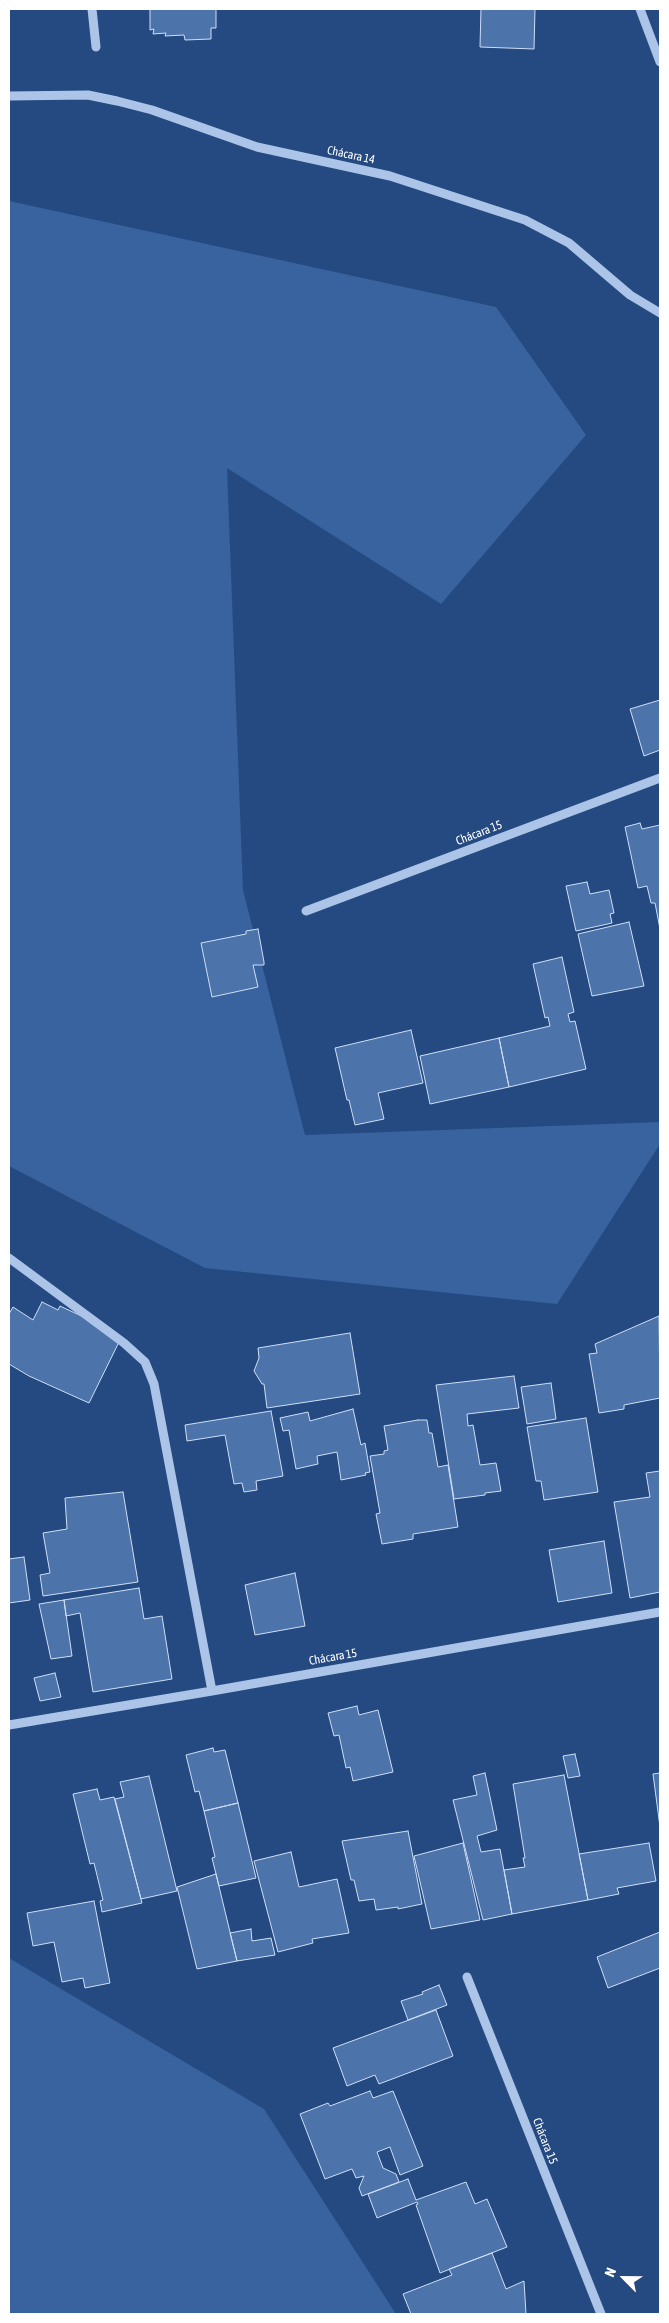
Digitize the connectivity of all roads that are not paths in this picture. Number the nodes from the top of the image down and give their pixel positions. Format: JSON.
{"nodes":[{"id":1,"x":92,"y":9,"type":"edge"},
{"id":2,"x":640,"y":9,"type":"edge"},
{"id":3,"x":96,"y":47,"type":"dead end"},
{"id":4,"x":660,"y":62,"type":"edge"},
{"id":5,"x":9,"y":96,"type":"edge"},
{"id":6,"x":660,"y":313,"type":"edge"},
{"id":7,"x":660,"y":778,"type":"edge"},
{"id":8,"x":306,"y":911,"type":"dead end"},
{"id":9,"x":9,"y":1258,"type":"edge"},
{"id":10,"x":660,"y":1612,"type":"edge"},
{"id":11,"x":212,"y":1691,"type":"junction"},
{"id":12,"x":9,"y":1724,"type":"edge"},
{"id":13,"x":468,"y":1977,"type":"dead end"},
{"id":14,"x":601,"y":2314,"type":"edge"}],
"edges":[{"from":1,"to":3,"type":"street"},
{"from":2,"to":4,"type":"street"},
{"from":5,"to":6,"type":"street","name":"Chácara 14"},
{"from":7,"to":8,"type":"street","name":"Chácara 15"},
{"from":9,"to":11,"type":"street"},
{"from":10,"to":11,"type":"street","name":"Chácara 15"},
{"from":11,"to":12,"type":"street","name":"Chácara 15"},
{"from":13,"to":14,"type":"street","name":"Chácara 15"}]}
